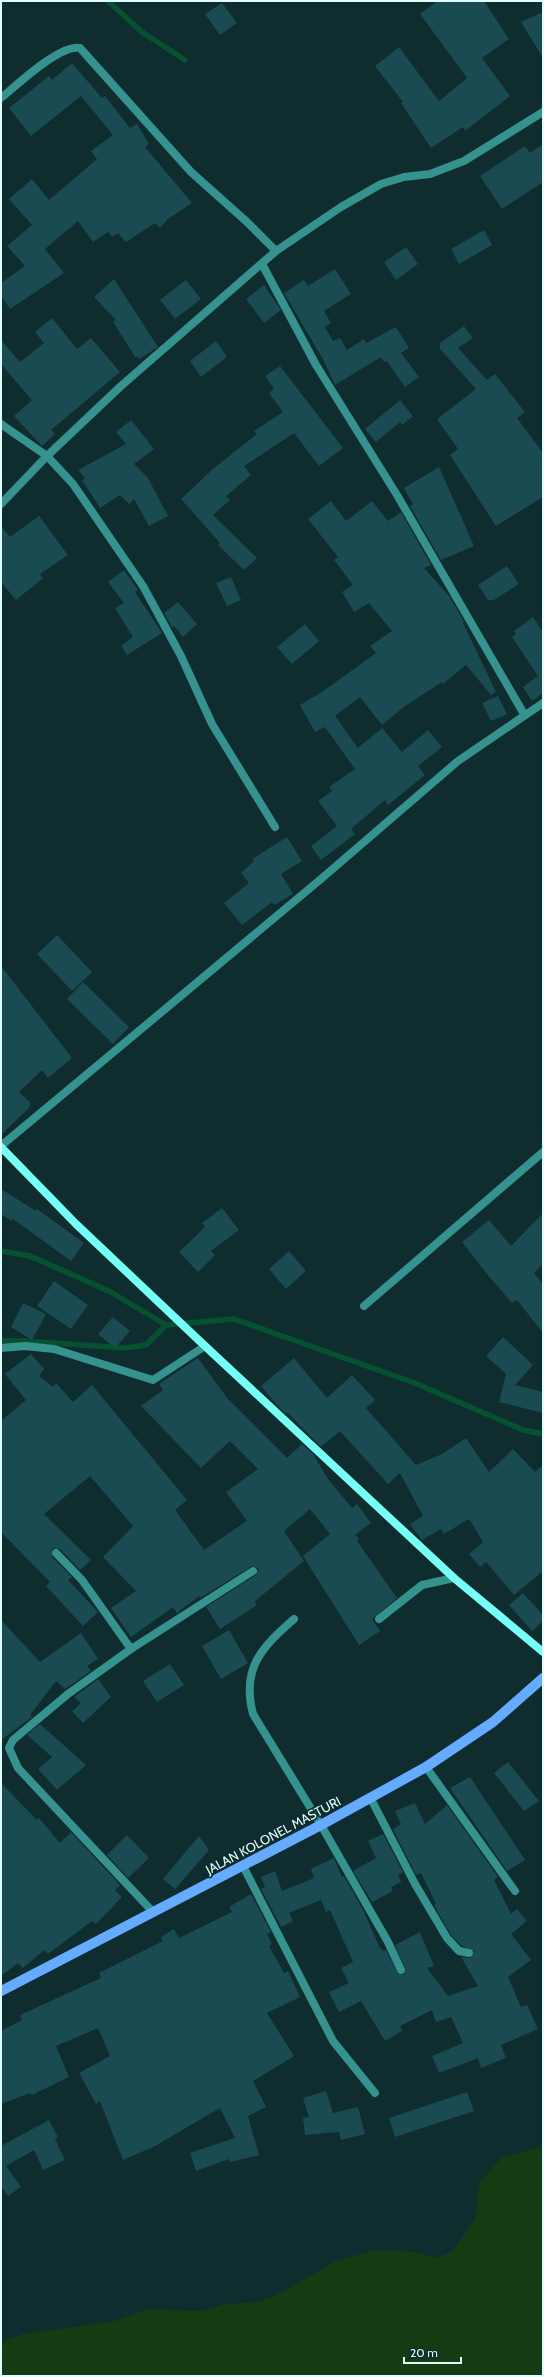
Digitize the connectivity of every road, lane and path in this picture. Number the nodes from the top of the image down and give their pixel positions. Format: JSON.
{"nodes":[{"id":1,"x":1,"y":98,"type":"edge"},
{"id":2,"x":543,"y":112,"type":"edge"},
{"id":3,"x":276,"y":251,"type":"junction"},
{"id":4,"x":262,"y":264,"type":"junction"},
{"id":5,"x":1,"y":424,"type":"edge"},
{"id":6,"x":47,"y":456,"type":"junction"},
{"id":7,"x":1,"y":504,"type":"edge"},
{"id":8,"x":543,"y":703,"type":"edge"},
{"id":9,"x":524,"y":714,"type":"junction"},
{"id":10,"x":275,"y":827,"type":"dead end"},
{"id":11,"x":1,"y":1147,"type":"edge"},
{"id":12,"x":543,"y":1152,"type":"edge"},
{"id":13,"x":364,"y":1306,"type":"dead end"},
{"id":14,"x":205,"y":1346,"type":"junction"},
{"id":15,"x":1,"y":1348,"type":"edge"},
{"id":16,"x":56,"y":1553,"type":"dead end"},
{"id":17,"x":253,"y":1571,"type":"dead end"},
{"id":18,"x":454,"y":1578,"type":"junction"},
{"id":19,"x":294,"y":1619,"type":"dead end"},
{"id":20,"x":379,"y":1619,"type":"dead end"},
{"id":21,"x":130,"y":1649,"type":"junction"},
{"id":22,"x":543,"y":1652,"type":"edge"},
{"id":23,"x":543,"y":1678,"type":"edge"},
{"id":24,"x":426,"y":1767,"type":"junction"},
{"id":25,"x":370,"y":1799,"type":"junction"},
{"id":26,"x":321,"y":1826,"type":"junction"},
{"id":27,"x":243,"y":1866,"type":"junction"},
{"id":28,"x":515,"y":1891,"type":"dead end"},
{"id":29,"x":153,"y":1912,"type":"junction"},
{"id":30,"x":468,"y":1954,"type":"dead end"},
{"id":31,"x":401,"y":1970,"type":"dead end"},
{"id":32,"x":1,"y":1991,"type":"edge"},
{"id":33,"x":375,"y":2093,"type":"dead end"}],
"edges":[{"from":1,"to":3,"type":"street"},
{"from":2,"to":3,"type":"street"},
{"from":3,"to":4,"type":"street"},
{"from":4,"to":6,"type":"street"},
{"from":4,"to":9,"type":"street"},
{"from":5,"to":6,"type":"street"},
{"from":6,"to":7,"type":"street"},
{"from":6,"to":10,"type":"street"},
{"from":8,"to":9,"type":"street"},
{"from":9,"to":11,"type":"street"},
{"from":11,"to":14,"type":"street"},
{"from":12,"to":13,"type":"street"},
{"from":14,"to":15,"type":"street"},
{"from":14,"to":18,"type":"street"},
{"from":16,"to":21,"type":"street"},
{"from":17,"to":21,"type":"street"},
{"from":18,"to":20,"type":"street"},
{"from":18,"to":22,"type":"street"},
{"from":19,"to":26,"type":"street"},
{"from":21,"to":29,"type":"street"},
{"from":23,"to":24,"type":"main road","name":"JALAN KOLONEL MASTURI"},
{"from":24,"to":25,"type":"main road","name":"JALAN KOLONEL MASTURI"},
{"from":24,"to":28,"type":"street"},
{"from":25,"to":26,"type":"main road","name":"JALAN KOLONEL MASTURI"},
{"from":25,"to":30,"type":"street"},
{"from":26,"to":27,"type":"main road","name":"JALAN KOLONEL MASTURI"},
{"from":26,"to":31,"type":"street"},
{"from":27,"to":29,"type":"main road","name":"JALAN KOLONEL MASTURI"},
{"from":27,"to":33,"type":"street"},
{"from":29,"to":32,"type":"main road","name":"JALAN KOLONEL MASTURI"}]}
